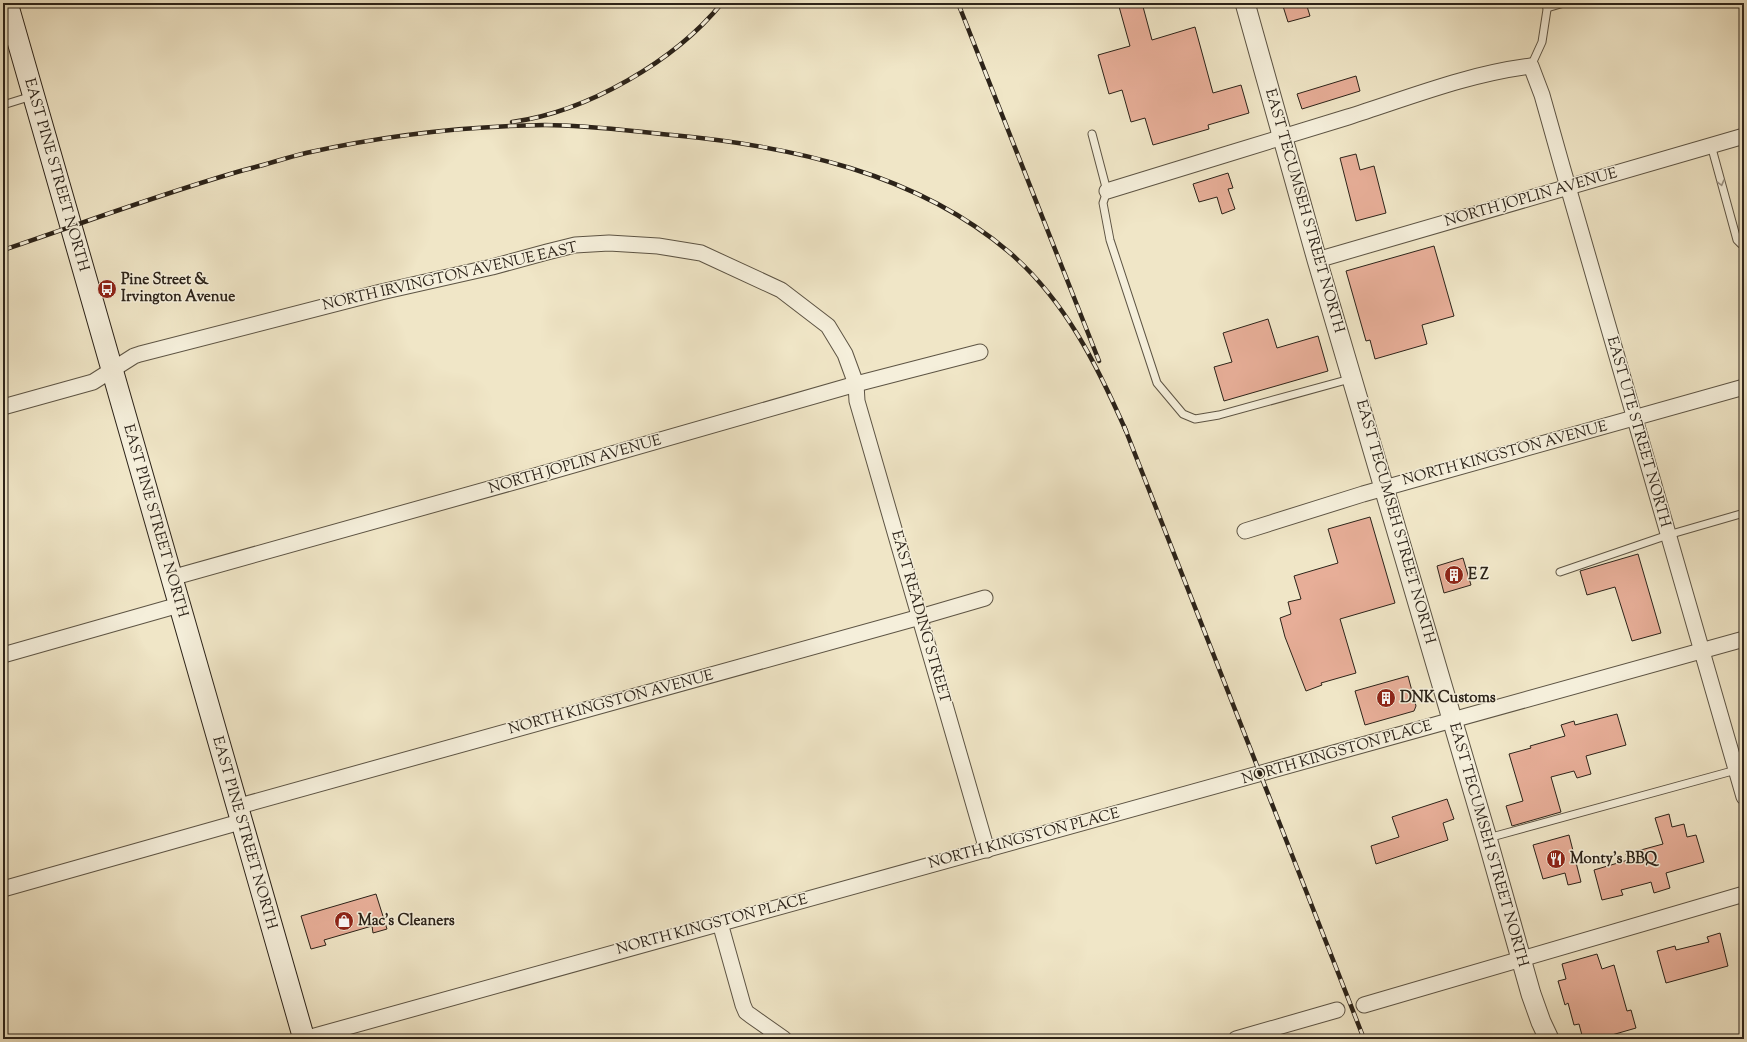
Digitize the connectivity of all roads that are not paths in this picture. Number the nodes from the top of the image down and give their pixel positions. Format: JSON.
{"nodes":[{"id":1,"x":6,"y":3,"type":"edge"},
{"id":2,"x":1245,"y":3,"type":"edge"},
{"id":3,"x":1564,"y":3,"type":"edge"},
{"id":4,"x":1547,"y":5,"type":"edge"},
{"id":5,"x":1531,"y":66,"type":"junction"},
{"id":6,"x":34,"y":96,"type":"junction"},
{"id":7,"x":3,"y":105,"type":"edge"},
{"id":8,"x":1092,"y":134,"type":"dead end"},
{"id":9,"x":1744,"y":136,"type":"edge"},
{"id":10,"x":1283,"y":137,"type":"junction"},
{"id":11,"x":1711,"y":145,"type":"junction"},
{"id":12,"x":1568,"y":187,"type":"junction"},
{"id":13,"x":1107,"y":191,"type":"junction"},
{"id":14,"x":1744,"y":244,"type":"edge"},
{"id":15,"x":1318,"y":260,"type":"junction"},
{"id":16,"x":980,"y":352,"type":"dead end"},
{"id":17,"x":112,"y":370,"type":"junction"},
{"id":18,"x":1353,"y":378,"type":"junction"},
{"id":19,"x":856,"y":384,"type":"junction"},
{"id":20,"x":1744,"y":387,"type":"edge"},
{"id":21,"x":3,"y":407,"type":"edge"},
{"id":22,"x":1635,"y":418,"type":"junction"},
{"id":23,"x":1385,"y":488,"type":"junction"},
{"id":24,"x":1744,"y":513,"type":"edge"},
{"id":25,"x":1245,"y":531,"type":"dead end"},
{"id":26,"x":1668,"y":535,"type":"junction"},
{"id":27,"x":1560,"y":572,"type":"dead end"},
{"id":28,"x":171,"y":578,"type":"junction"},
{"id":29,"x":985,"y":598,"type":"dead end"},
{"id":30,"x":179,"y":605,"type":"junction"},
{"id":31,"x":920,"y":617,"type":"junction"},
{"id":32,"x":1744,"y":639,"type":"edge"},
{"id":33,"x":1701,"y":651,"type":"junction"},
{"id":34,"x":3,"y":655,"type":"edge"},
{"id":35,"x":1452,"y":720,"type":"junction"},
{"id":36,"x":1736,"y":770,"type":"junction"},
{"id":37,"x":1744,"y":797,"type":"edge"},
{"id":38,"x":238,"y":814,"type":"junction"},
{"id":39,"x":1487,"y":838,"type":"junction"},
{"id":40,"x":987,"y":850,"type":"junction"},
{"id":41,"x":3,"y":889,"type":"edge"},
{"id":42,"x":1744,"y":894,"type":"edge"},
{"id":43,"x":720,"y":923,"type":"junction"},
{"id":44,"x":1521,"y":959,"type":"junction"},
{"id":45,"x":1364,"y":1005,"type":"dead end"},
{"id":46,"x":1337,"y":1010,"type":"dead end"},
{"id":47,"x":304,"y":1039,"type":"edge"},
{"id":48,"x":784,"y":1039,"type":"edge"},
{"id":49,"x":1236,"y":1039,"type":"edge"},
{"id":50,"x":1549,"y":1039,"type":"edge"}],
"edges":[{"from":1,"to":6,"type":"main road","name":"EAST PINE STREET NORTH"},
{"from":2,"to":10,"type":"street","name":"EAST TECUMSEH STREET NORTH"},
{"from":3,"to":4,"type":"lane"},
{"from":4,"to":5,"type":"lane"},
{"from":5,"to":10,"type":"street"},
{"from":5,"to":12,"type":"street","name":"EAST UTE STREET NORTH"},
{"from":6,"to":7,"type":"lane"},
{"from":6,"to":17,"type":"main road","name":"EAST PINE STREET NORTH"},
{"from":8,"to":13,"type":"lane"},
{"from":9,"to":11,"type":"street","name":"NORTH JOPLIN AVENUE"},
{"from":10,"to":13,"type":"street"},
{"from":10,"to":15,"type":"street","name":"EAST TECUMSEH STREET NORTH"},
{"from":11,"to":12,"type":"street","name":"NORTH JOPLIN AVENUE"},
{"from":11,"to":14,"type":"lane","one_way":true},
{"from":12,"to":15,"type":"street","name":"NORTH JOPLIN AVENUE"},
{"from":12,"to":22,"type":"street","name":"EAST UTE STREET NORTH"},
{"from":13,"to":18,"type":"lane"},
{"from":15,"to":18,"type":"street","name":"EAST TECUMSEH STREET NORTH"},
{"from":16,"to":19,"type":"street","name":"NORTH JOPLIN AVENUE"},
{"from":17,"to":19,"type":"street","name":"NORTH IRVINGTON AVENUE EAST"},
{"from":17,"to":21,"type":"street","name":"NORTH IRVINGTON AVENUE EAST"},
{"from":17,"to":28,"type":"main road","name":"EAST PINE STREET NORTH"},
{"from":18,"to":23,"type":"street","name":"EAST TECUMSEH STREET NORTH"},
{"from":19,"to":28,"type":"street","name":"NORTH JOPLIN AVENUE"},
{"from":19,"to":31,"type":"street","name":"EAST READING STREET"},
{"from":20,"to":22,"type":"street","name":"NORTH KINGSTON AVENUE"},
{"from":22,"to":23,"type":"street","name":"NORTH KINGSTON AVENUE"},
{"from":22,"to":26,"type":"street","name":"EAST UTE STREET NORTH"},
{"from":23,"to":25,"type":"street","name":"NORTH KINGSTON AVENUE"},
{"from":23,"to":35,"type":"street","name":"EAST TECUMSEH STREET NORTH"},
{"from":24,"to":26,"type":"lane"},
{"from":26,"to":27,"type":"lane"},
{"from":26,"to":33,"type":"street","name":"EAST UTE STREET NORTH"},
{"from":28,"to":30,"type":"main road","name":"EAST PINE STREET NORTH"},
{"from":29,"to":31,"type":"street","name":"NORTH KINGSTON AVENUE"},
{"from":30,"to":34,"type":"street"},
{"from":30,"to":38,"type":"main road","name":"EAST PINE STREET NORTH"},
{"from":31,"to":38,"type":"street","name":"NORTH KINGSTON AVENUE"},
{"from":31,"to":40,"type":"street","name":"EAST READING STREET"},
{"from":32,"to":33,"type":"street","name":"NORTH KINGSTON PLACE"},
{"from":33,"to":35,"type":"street","name":"NORTH KINGSTON PLACE"},
{"from":33,"to":36,"type":"street","name":"EAST UTE STREET NORTH"},
{"from":35,"to":39,"type":"street","name":"EAST TECUMSEH STREET NORTH"},
{"from":35,"to":40,"type":"street","name":"NORTH KINGSTON PLACE"},
{"from":36,"to":37,"type":"street","name":"EAST UTE STREET NORTH"},
{"from":36,"to":39,"type":"lane"},
{"from":38,"to":41,"type":"street","name":"NORTH KINGSTON AVENUE"},
{"from":38,"to":47,"type":"main road","name":"EAST PINE STREET NORTH"},
{"from":39,"to":44,"type":"street","name":"EAST TECUMSEH STREET NORTH"},
{"from":40,"to":43,"type":"street","name":"NORTH KINGSTON PLACE"},
{"from":42,"to":44,"type":"street"},
{"from":43,"to":47,"type":"street","name":"NORTH KINGSTON PLACE"},
{"from":43,"to":48,"type":"street"},
{"from":44,"to":45,"type":"street"},
{"from":44,"to":50,"type":"street","name":"EAST TECUMSEH STREET NORTH"},
{"from":46,"to":49,"type":"street"}]}
